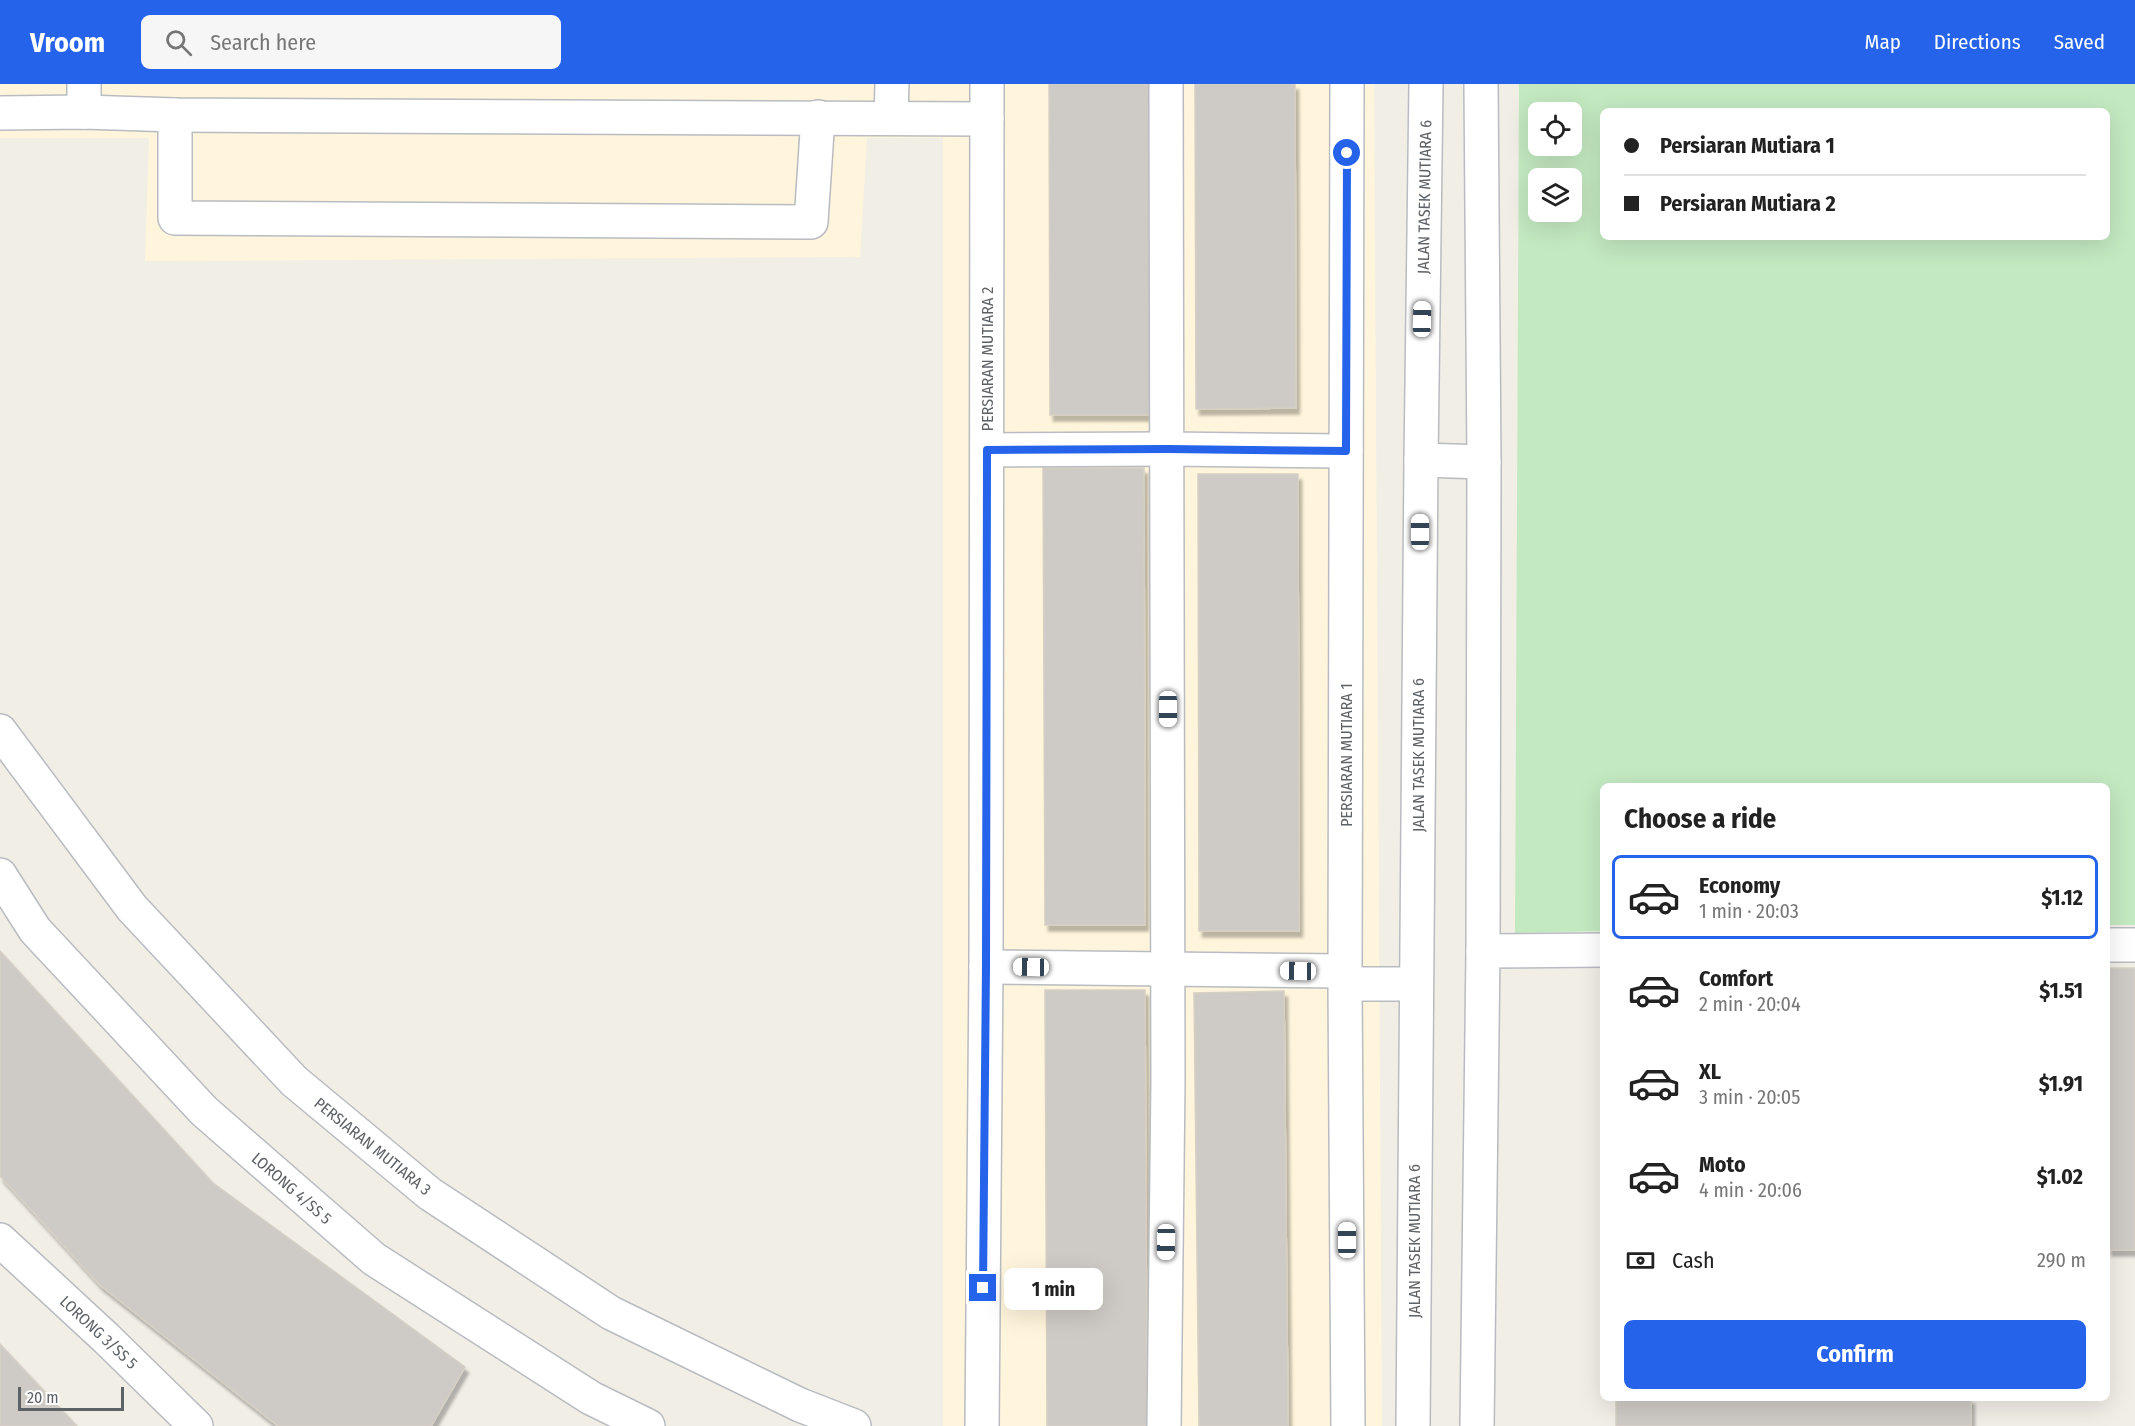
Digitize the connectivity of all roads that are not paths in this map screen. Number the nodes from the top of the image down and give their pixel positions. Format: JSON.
{"nodes":[{"id":1,"x":891,"y":84,"type":"edge"},
{"id":2,"x":987,"y":84,"type":"edge"},
{"id":3,"x":1166,"y":84,"type":"edge"},
{"id":4,"x":1347,"y":84,"type":"edge"},
{"id":5,"x":1426,"y":84,"type":"edge"},
{"id":6,"x":1481,"y":84,"type":"edge"},
{"id":7,"x":84,"y":98,"type":"edge"},
{"id":8,"x":0,"y":112,"type":"edge"},
{"id":9,"x":175,"y":115,"type":"junction"},
{"id":10,"x":818,"y":117,"type":"junction"},
{"id":11,"x":891,"y":117,"type":"junction"},
{"id":12,"x":987,"y":119,"type":"junction"},
{"id":13,"x":1168,"y":449,"type":"junction"},
{"id":14,"x":987,"y":450,"type":"junction"},
{"id":15,"x":1346,"y":451,"type":"junction"},
{"id":16,"x":1420,"y":460,"type":"junction"},
{"id":17,"x":1484,"y":462,"type":"junction"},
{"id":18,"x":0,"y":731,"type":"edge"},
{"id":19,"x":0,"y":875,"type":"edge"},
{"id":20,"x":2110,"y":945,"type":"edge"},
{"id":21,"x":2135,"y":945,"type":"edge"},
{"id":22,"x":1600,"y":950,"type":"edge"},
{"id":23,"x":1483,"y":951,"type":"junction"},
{"id":24,"x":986,"y":967,"type":"junction"},
{"id":25,"x":1167,"y":969,"type":"junction"},
{"id":26,"x":1345,"y":978,"type":"junction"},
{"id":27,"x":1416,"y":984,"type":"junction"},
{"id":28,"x":0,"y":1240,"type":"edge"},
{"id":29,"x":196,"y":1426,"type":"edge"},
{"id":30,"x":648,"y":1426,"type":"edge"},
{"id":31,"x":854,"y":1426,"type":"edge"},
{"id":32,"x":982,"y":1426,"type":"edge"},
{"id":33,"x":1164,"y":1426,"type":"edge"},
{"id":34,"x":1348,"y":1426,"type":"edge"},
{"id":35,"x":1413,"y":1426,"type":"edge"},
{"id":36,"x":1477,"y":1426,"type":"edge"}],
"edges":[{"from":1,"to":11,"type":"street"},
{"from":2,"to":12,"type":"street","name":"PERSIARAN MUTIARA 2"},
{"from":3,"to":13,"type":"street"},
{"from":4,"to":15,"type":"street","name":"PERSIARAN MUTIARA 1"},
{"from":5,"to":16,"type":"street","name":"JALAN TASEK MUTIARA 6"},
{"from":6,"to":17,"type":"street"},
{"from":7,"to":8,"type":"street"},
{"from":7,"to":9,"type":"street"},
{"from":9,"to":10,"type":"street"},
{"from":9,"to":10,"type":"street"},
{"from":10,"to":11,"type":"street"},
{"from":11,"to":12,"type":"street"},
{"from":12,"to":14,"type":"street","name":"PERSIARAN MUTIARA 2"},
{"from":13,"to":14,"type":"street"},
{"from":13,"to":15,"type":"street"},
{"from":13,"to":25,"type":"street"},
{"from":14,"to":24,"type":"street","name":"PERSIARAN MUTIARA 2"},
{"from":15,"to":26,"type":"street","name":"PERSIARAN MUTIARA 1"},
{"from":16,"to":17,"type":"street"},
{"from":16,"to":27,"type":"street","name":"JALAN TASEK MUTIARA 6"},
{"from":17,"to":23,"type":"street"},
{"from":18,"to":31,"type":"street","name":"PERSIARAN MUTIARA 3"},
{"from":19,"to":30,"type":"street","name":"LORONG 4/SS 5"},
{"from":20,"to":21,"type":"street"},
{"from":22,"to":23,"type":"street"},
{"from":23,"to":36,"type":"street"},
{"from":24,"to":25,"type":"street"},
{"from":24,"to":32,"type":"street","name":"PERSIARAN MUTIARA 2"},
{"from":25,"to":26,"type":"street"},
{"from":25,"to":33,"type":"street"},
{"from":26,"to":27,"type":"street"},
{"from":26,"to":34,"type":"street","name":"PERSIARAN MUTIARA 1"},
{"from":27,"to":35,"type":"street","name":"JALAN TASEK MUTIARA 6"},
{"from":28,"to":29,"type":"street","name":"LORONG 3/SS 5"}]}
